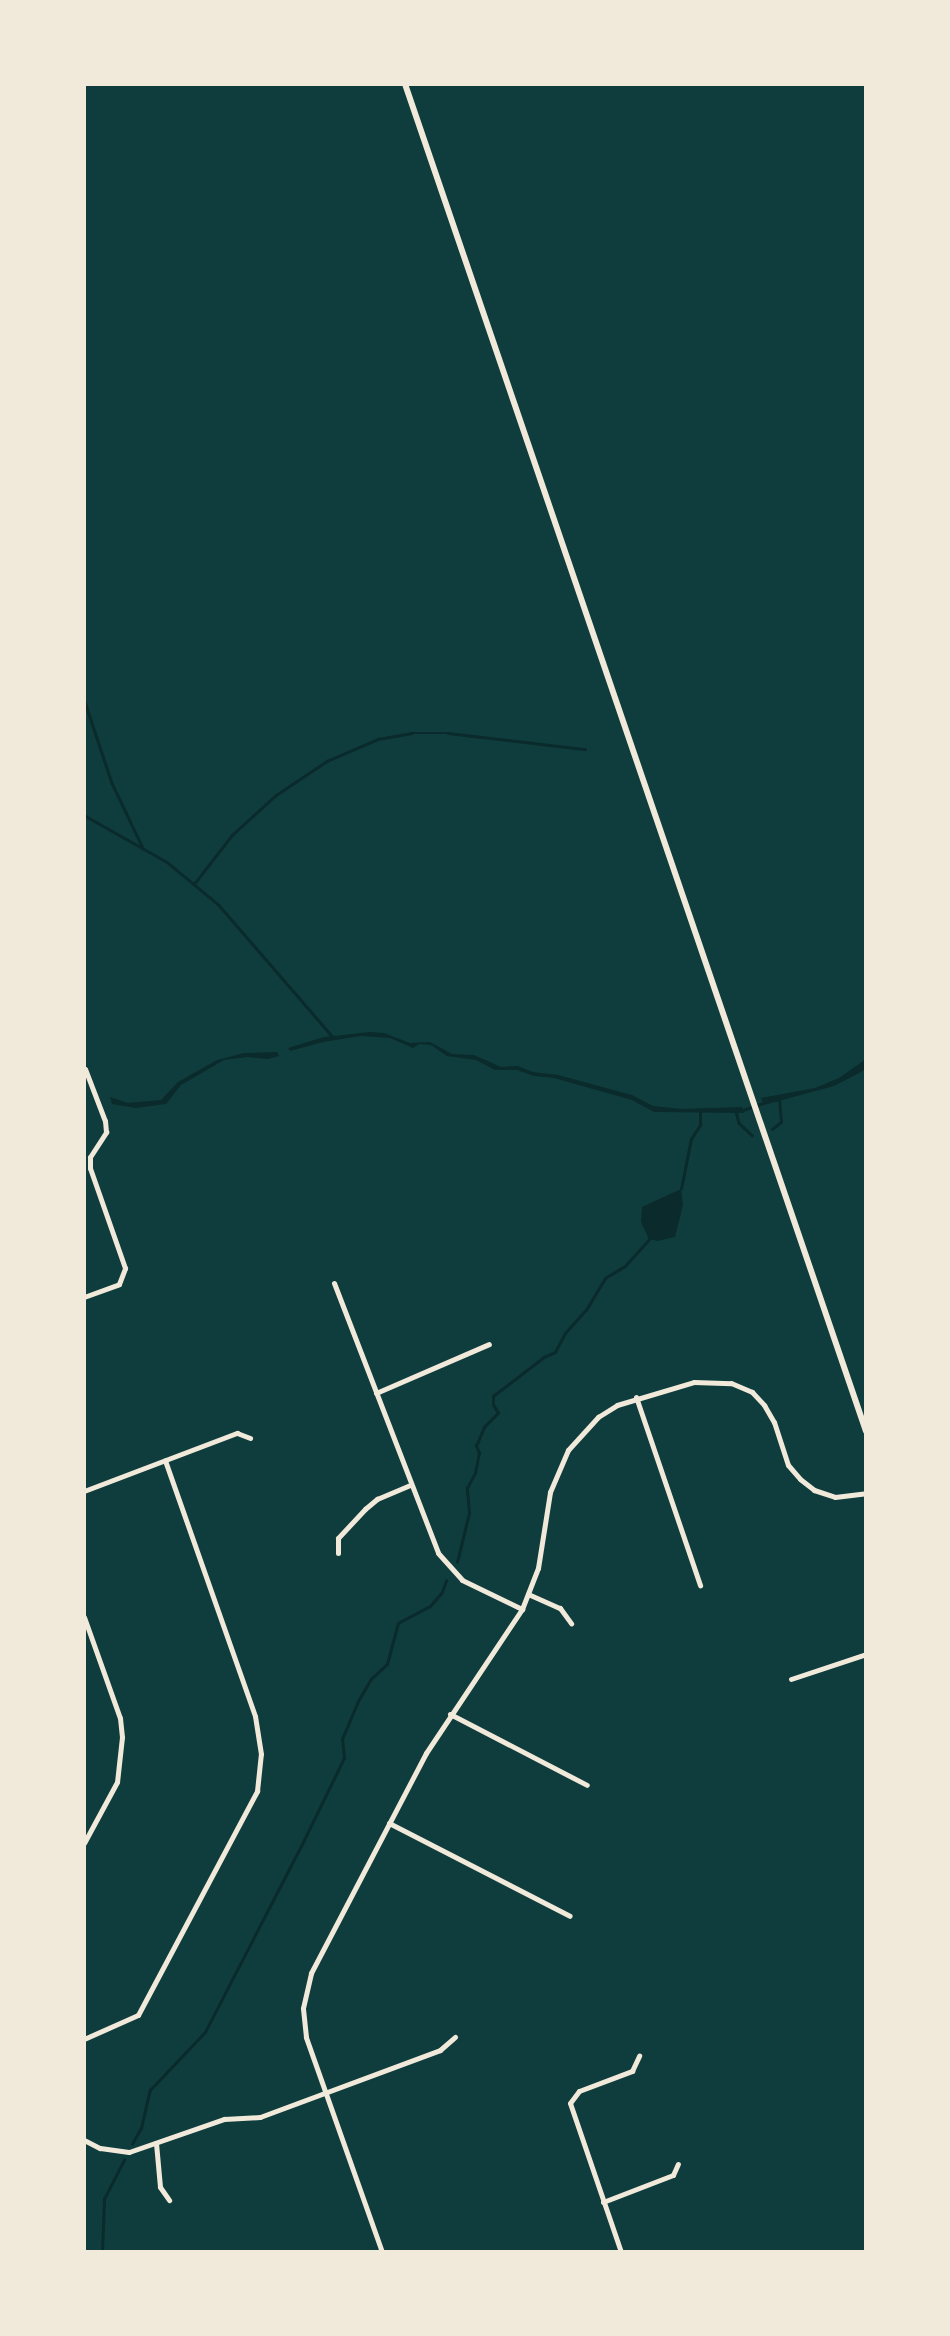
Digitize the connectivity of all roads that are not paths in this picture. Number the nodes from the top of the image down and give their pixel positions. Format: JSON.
{"nodes":[{"id":1,"x":405,"y":84,"type":"edge"},
{"id":2,"x":86,"y":1069,"type":"edge"},
{"id":3,"x":334,"y":1283,"type":"dead end"},
{"id":4,"x":84,"y":1297,"type":"edge"},
{"id":5,"x":489,"y":1345,"type":"dead end"},
{"id":6,"x":376,"y":1394,"type":"junction"},
{"id":7,"x":636,"y":1397,"type":"junction"},
{"id":8,"x":866,"y":1431,"type":"edge"},
{"id":9,"x":250,"y":1438,"type":"dead end"},
{"id":10,"x":165,"y":1460,"type":"junction"},
{"id":11,"x":410,"y":1485,"type":"junction"},
{"id":12,"x":84,"y":1491,"type":"edge"},
{"id":13,"x":866,"y":1493,"type":"edge"},
{"id":14,"x":338,"y":1553,"type":"dead end"},
{"id":15,"x":700,"y":1585,"type":"dead end"},
{"id":16,"x":528,"y":1594,"type":"junction"},
{"id":17,"x":522,"y":1609,"type":"junction"},
{"id":18,"x":84,"y":1618,"type":"edge"},
{"id":19,"x":571,"y":1623,"type":"dead end"},
{"id":20,"x":866,"y":1654,"type":"edge"},
{"id":21,"x":790,"y":1679,"type":"dead end"},
{"id":22,"x":450,"y":1714,"type":"junction"},
{"id":23,"x":587,"y":1784,"type":"dead end"},
{"id":24,"x":389,"y":1823,"type":"junction"},
{"id":25,"x":84,"y":1843,"type":"edge"},
{"id":26,"x":570,"y":1916,"type":"dead end"},
{"id":27,"x":455,"y":2037,"type":"dead end"},
{"id":28,"x":84,"y":2039,"type":"edge"},
{"id":29,"x":639,"y":2056,"type":"dead end"},
{"id":30,"x":326,"y":2094,"type":"junction"},
{"id":31,"x":84,"y":2140,"type":"edge"},
{"id":32,"x":156,"y":2143,"type":"junction"},
{"id":33,"x":678,"y":2164,"type":"dead end"},
{"id":34,"x":169,"y":2200,"type":"dead end"},
{"id":35,"x":866,"y":2200,"type":"edge"},
{"id":36,"x":603,"y":2202,"type":"junction"},
{"id":37,"x":866,"y":2207,"type":"edge"},
{"id":38,"x":382,"y":2252,"type":"edge"},
{"id":39,"x":621,"y":2252,"type":"edge"}],
"edges":[{"from":1,"to":8,"type":"street"},
{"from":2,"to":4,"type":"street"},
{"from":3,"to":6,"type":"street"},
{"from":5,"to":6,"type":"street"},
{"from":6,"to":11,"type":"street"},
{"from":7,"to":13,"type":"street"},
{"from":7,"to":15,"type":"street"},
{"from":7,"to":16,"type":"street"},
{"from":9,"to":10,"type":"street"},
{"from":10,"to":12,"type":"street"},
{"from":10,"to":28,"type":"street"},
{"from":11,"to":14,"type":"street"},
{"from":11,"to":17,"type":"street"},
{"from":16,"to":17,"type":"street"},
{"from":16,"to":19,"type":"street"},
{"from":17,"to":22,"type":"street"},
{"from":18,"to":25,"type":"street"},
{"from":20,"to":21,"type":"street"},
{"from":22,"to":23,"type":"street"},
{"from":22,"to":24,"type":"street"},
{"from":24,"to":26,"type":"street"},
{"from":24,"to":30,"type":"street"},
{"from":27,"to":30,"type":"street"},
{"from":29,"to":36,"type":"street"},
{"from":30,"to":32,"type":"street"},
{"from":30,"to":38,"type":"street"},
{"from":31,"to":32,"type":"street"},
{"from":32,"to":34,"type":"street"},
{"from":33,"to":36,"type":"street"},
{"from":35,"to":37,"type":"street"},
{"from":36,"to":39,"type":"street"}]}
